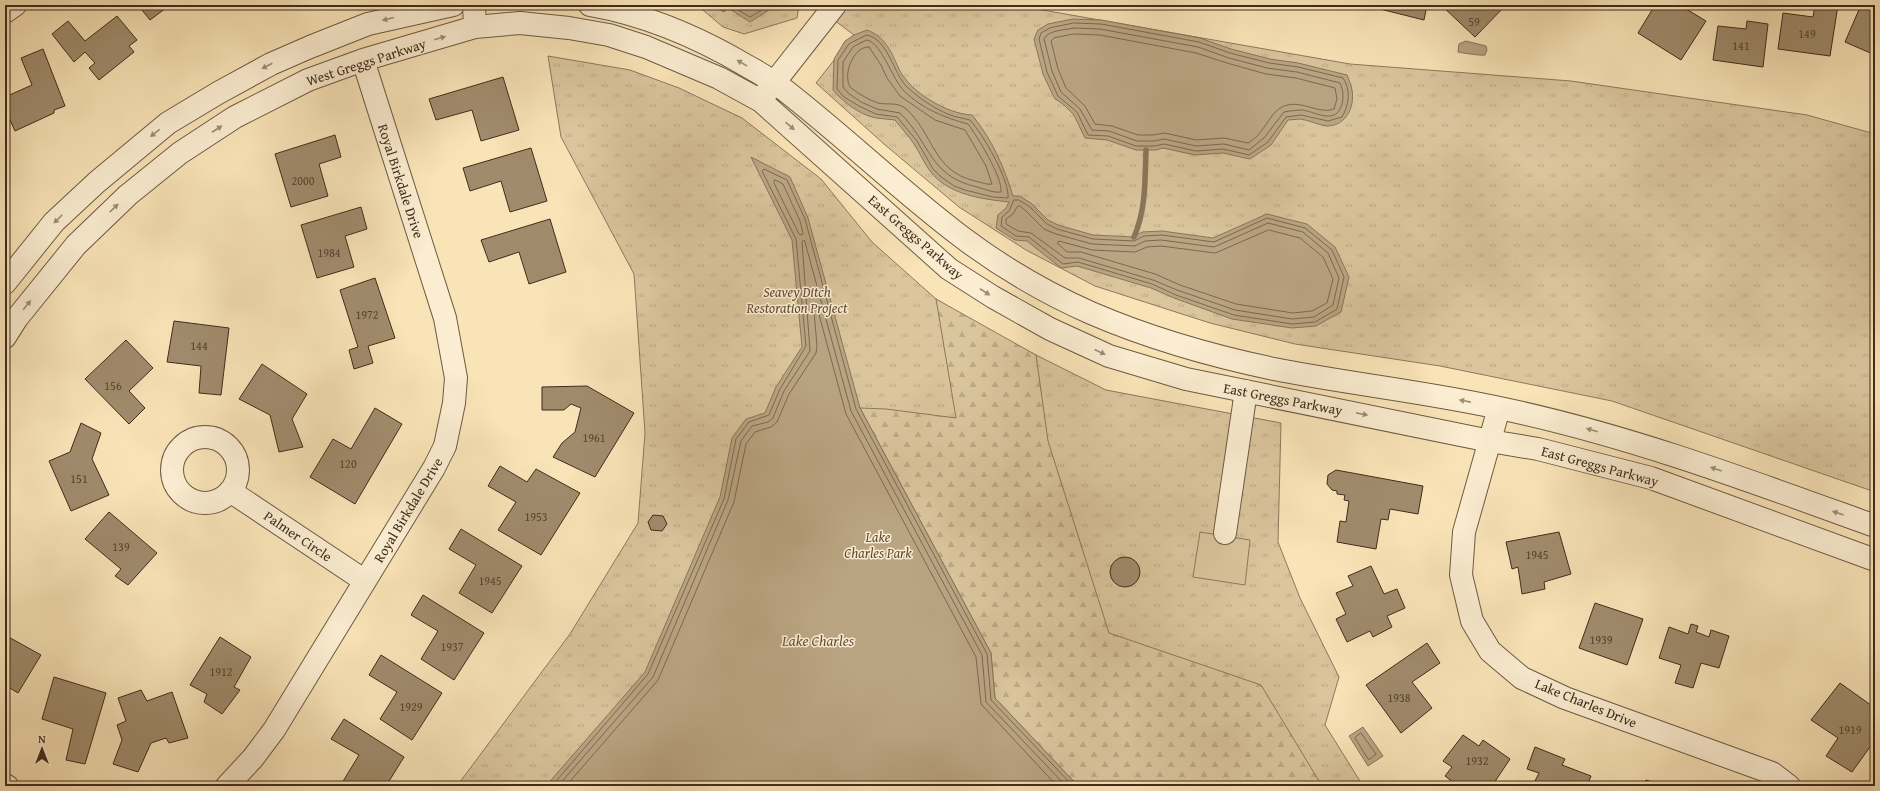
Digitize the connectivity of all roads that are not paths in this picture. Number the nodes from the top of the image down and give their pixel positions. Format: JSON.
{"nodes":[{"id":1,"x":14,"y":5,"type":"edge"},
{"id":2,"x":453,"y":5,"type":"edge"},
{"id":3,"x":474,"y":5,"type":"edge"},
{"id":4,"x":590,"y":5,"type":"edge"},
{"id":5,"x":836,"y":5,"type":"edge"},
{"id":6,"x":5,"y":12,"type":"edge"},
{"id":7,"x":475,"y":28,"type":"junction"},
{"id":8,"x":363,"y":60,"type":"junction"},
{"id":9,"x":775,"y":83,"type":"junction"},
{"id":10,"x":761,"y":101,"type":"junction"},
{"id":11,"x":5,"y":283,"type":"edge"},
{"id":12,"x":5,"y":337,"type":"edge"},
{"id":13,"x":1246,"y":391,"type":"junction"},
{"id":14,"x":1499,"y":408,"type":"junction"},
{"id":15,"x":1490,"y":441,"type":"junction"},
{"id":16,"x":230,"y":490,"type":"dead end"},
{"id":17,"x":1875,"y":526,"type":"edge"},
{"id":18,"x":1225,"y":532,"type":"dead end"},
{"id":19,"x":1875,"y":560,"type":"edge"},
{"id":20,"x":365,"y":581,"type":"junction"},
{"id":21,"x":227,"y":786,"type":"edge"},
{"id":22,"x":1789,"y":786,"type":"edge"}],
"edges":[{"from":1,"to":6,"type":"street"},
{"from":2,"to":11,"type":"street","one_way":true},
{"from":3,"to":7,"type":"street"},
{"from":9,"to":4,"type":"street","one_way":true},
{"from":5,"to":9,"type":"street"},
{"from":8,"to":7,"type":"street","name":"West Greggs Parkway","one_way":true},
{"from":7,"to":10,"type":"street","name":"West Greggs Parkway"},
{"from":12,"to":8,"type":"street","name":"West Greggs Parkway","one_way":true},
{"from":8,"to":20,"type":"street","name":"Royal Birkdale Drive"},
{"from":9,"to":10,"type":"street"},
{"from":14,"to":9,"type":"street","name":"East Greggs Parkway","one_way":true},
{"from":10,"to":13,"type":"street","name":"East Greggs Parkway","one_way":true},
{"from":13,"to":15,"type":"street","name":"East Greggs Parkway","one_way":true},
{"from":13,"to":18,"type":"street"},
{"from":14,"to":15,"type":"street","name":"Lake Charles Drive"},
{"from":17,"to":14,"type":"street","name":"East Greggs Parkway","one_way":true},
{"from":15,"to":19,"type":"street","name":"East Greggs Parkway"},
{"from":15,"to":22,"type":"street","name":"Lake Charles Drive"},
{"from":16,"to":20,"type":"street","name":"Palmer Circle"},
{"from":20,"to":21,"type":"street","name":"Royal Birkdale Drive"}]}
